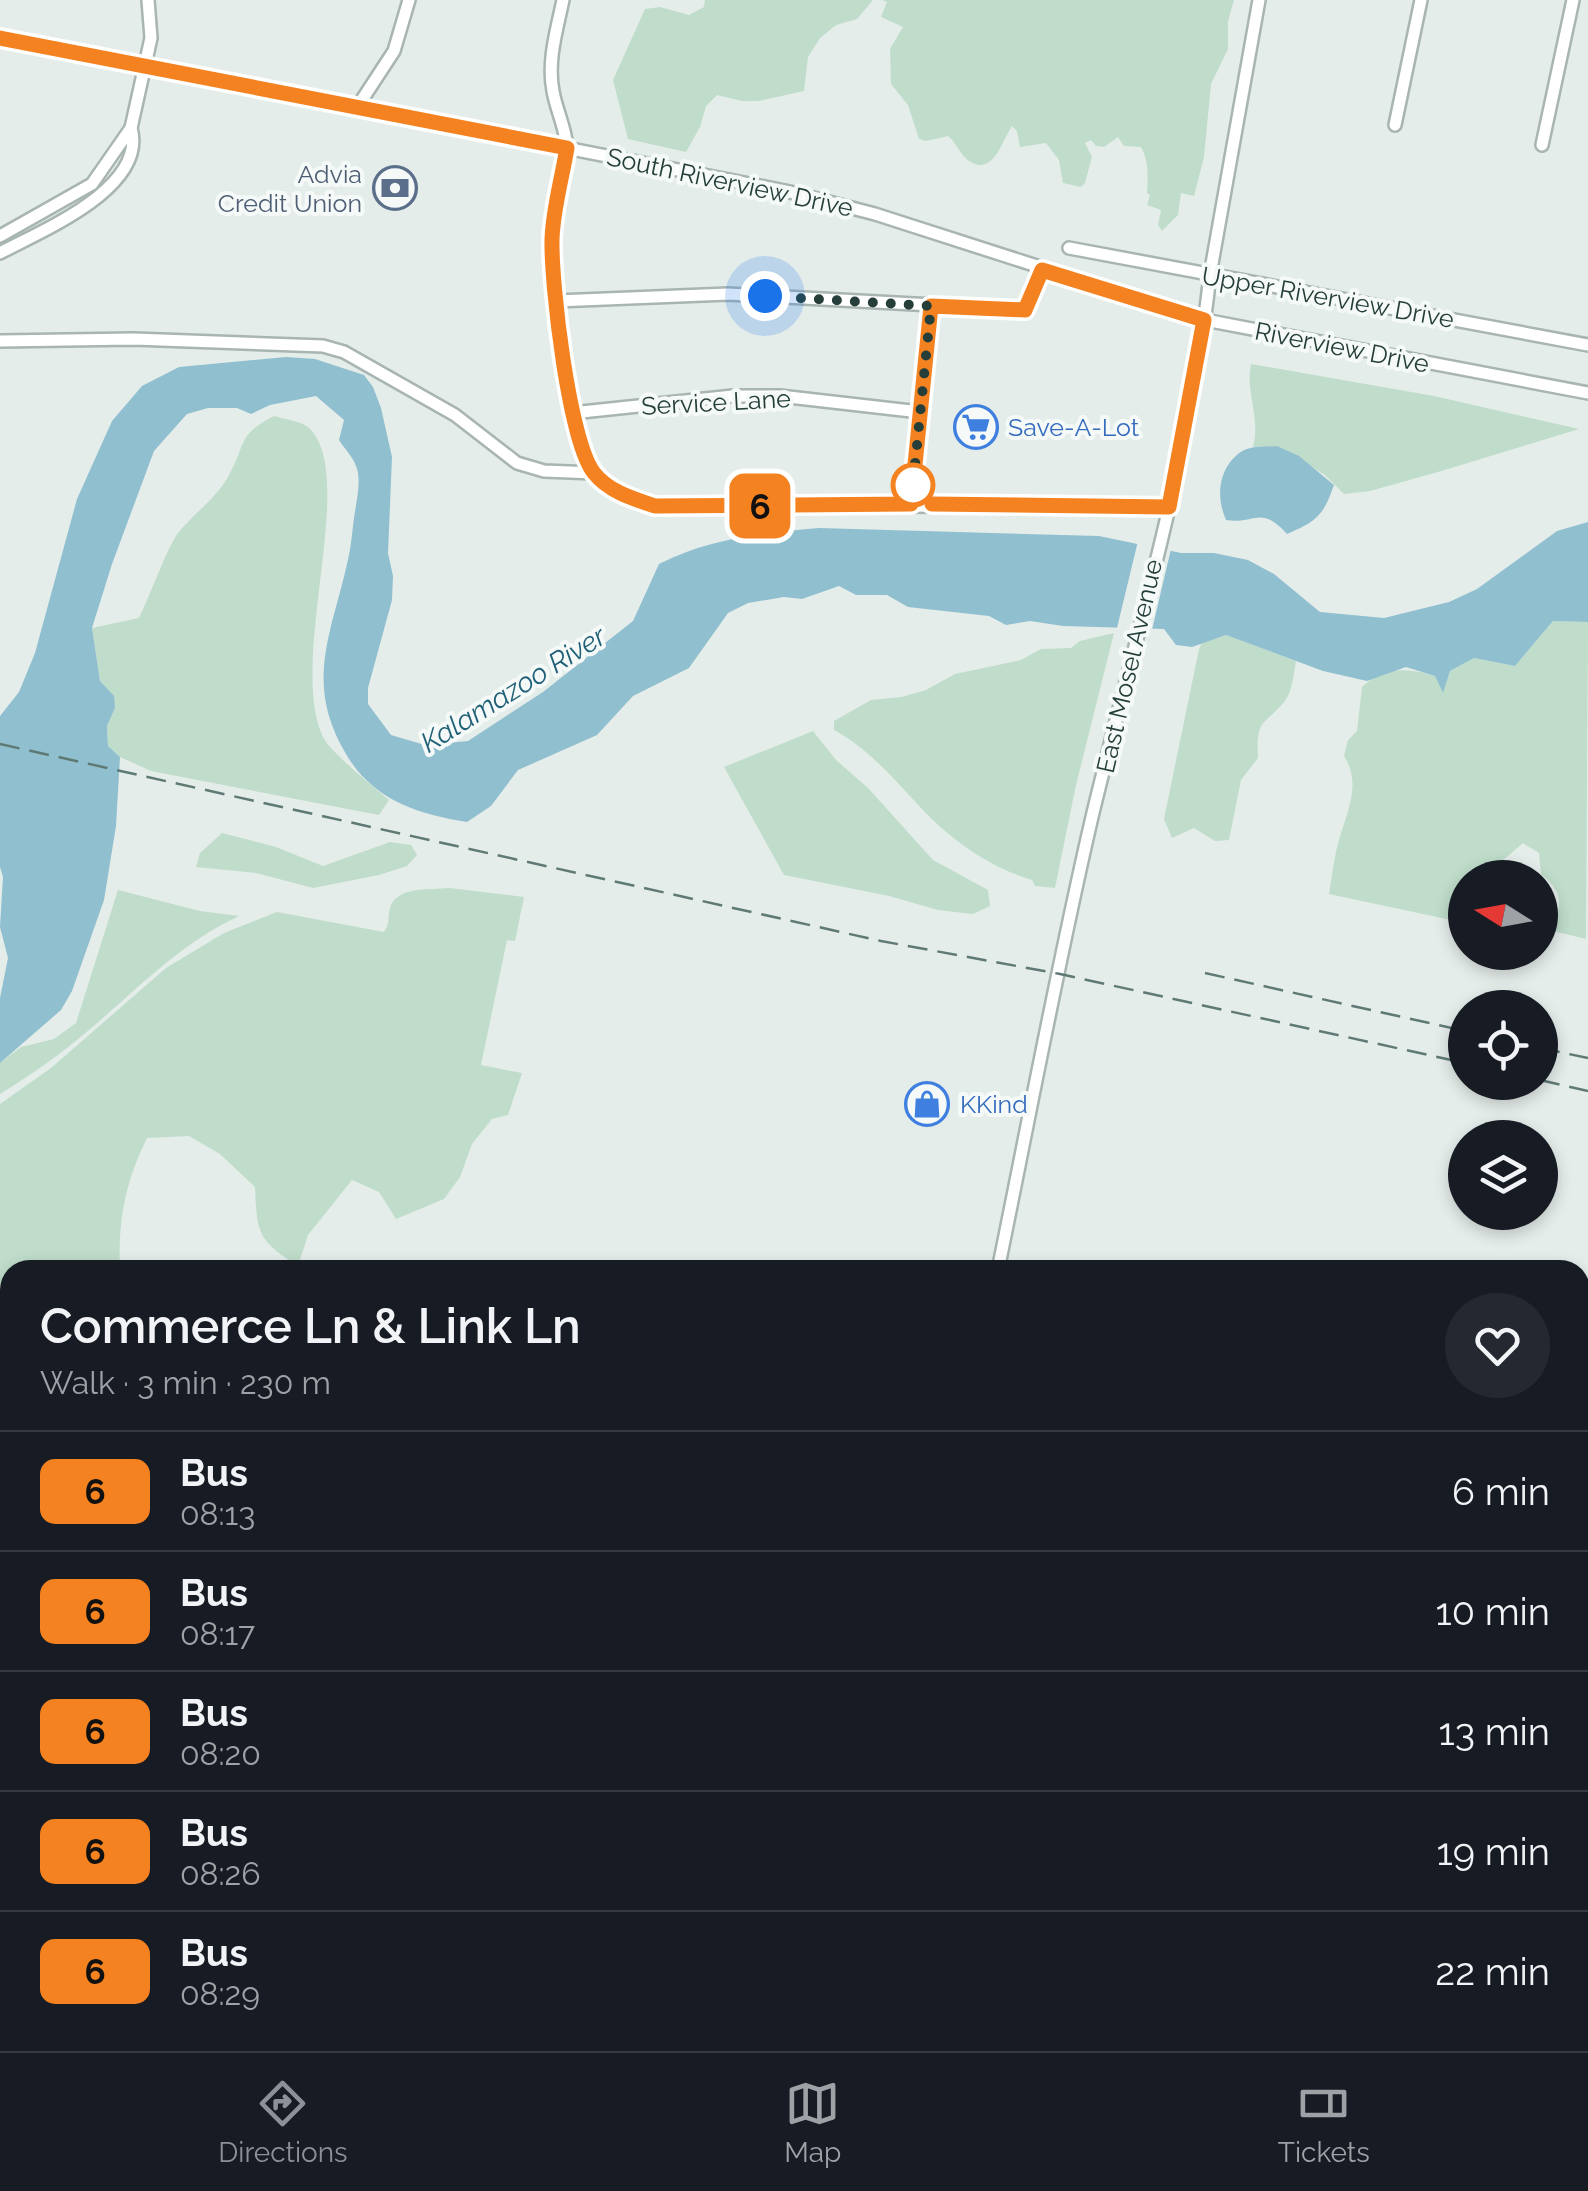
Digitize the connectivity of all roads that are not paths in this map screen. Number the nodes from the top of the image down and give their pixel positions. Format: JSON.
{"nodes":[{"id":1,"x":148,"y":0,"type":"edge"},
{"id":2,"x":409,"y":0,"type":"edge"},
{"id":3,"x":562,"y":0,"type":"edge"},
{"id":4,"x":1258,"y":0,"type":"edge"},
{"id":5,"x":1420,"y":0,"type":"edge"},
{"id":6,"x":1573,"y":0,"type":"edge"},
{"id":7,"x":0,"y":38,"type":"edge"},
{"id":8,"x":144,"y":66,"type":"junction"},
{"id":9,"x":356,"y":110,"type":"junction"},
{"id":10,"x":1396,"y":125,"type":"dead end"},
{"id":11,"x":131,"y":128,"type":"junction"},
{"id":12,"x":1542,"y":145,"type":"dead end"},
{"id":13,"x":567,"y":148,"type":"junction"},
{"id":14,"x":0,"y":236,"type":"edge"},
{"id":15,"x":1069,"y":248,"type":"dead end"},
{"id":16,"x":0,"y":253,"type":"edge"},
{"id":17,"x":1042,"y":270,"type":"junction"},
{"id":18,"x":1210,"y":275,"type":"junction"},
{"id":19,"x":556,"y":301,"type":"junction"},
{"id":20,"x":931,"y":306,"type":"junction"},
{"id":21,"x":1204,"y":320,"type":"junction"},
{"id":22,"x":0,"y":341,"type":"edge"},
{"id":23,"x":1588,"y":345,"type":"edge"},
{"id":24,"x":1588,"y":393,"type":"edge"},
{"id":25,"x":920,"y":412,"type":"junction"},
{"id":26,"x":572,"y":413,"type":"junction"},
{"id":27,"x":594,"y":473,"type":"junction"},
{"id":28,"x":911,"y":504,"type":"junction"},
{"id":29,"x":1169,"y":507,"type":"junction"},
{"id":30,"x":1000,"y":1260,"type":"edge"}],
"edges":[{"from":1,"to":8,"type":"street"},
{"from":2,"to":9,"type":"street"},
{"from":3,"to":13,"type":"street"},
{"from":4,"to":18,"type":"street","name":"East Mosel Avenue"},
{"from":5,"to":10,"type":"street"},
{"from":6,"to":12,"type":"street"},
{"from":7,"to":8,"type":"street","name":"South Riverview Drive"},
{"from":8,"to":9,"type":"street","name":"South Riverview Drive"},
{"from":8,"to":11,"type":"street"},
{"from":9,"to":13,"type":"street","name":"South Riverview Drive"},
{"from":11,"to":14,"type":"street"},
{"from":11,"to":16,"type":"street"},
{"from":13,"to":17,"type":"street","name":"South Riverview Drive"},
{"from":13,"to":19,"type":"street"},
{"from":15,"to":18,"type":"street","name":"Upper Riverview Drive"},
{"from":17,"to":20,"type":"street"},
{"from":17,"to":21,"type":"street","name":"Riverview Drive"},
{"from":18,"to":21,"type":"street","name":"East Mosel Avenue"},
{"from":18,"to":23,"type":"street","name":"Upper Riverview Drive"},
{"from":19,"to":20,"type":"street"},
{"from":19,"to":26,"type":"street"},
{"from":20,"to":25,"type":"street"},
{"from":21,"to":24,"type":"street","name":"Riverview Drive"},
{"from":21,"to":29,"type":"street","name":"East Mosel Avenue"},
{"from":22,"to":27,"type":"street"},
{"from":25,"to":26,"type":"street","name":"Service Lane"},
{"from":25,"to":28,"type":"street"},
{"from":26,"to":27,"type":"street"},
{"from":27,"to":28,"type":"street"},
{"from":28,"to":29,"type":"street"},
{"from":29,"to":30,"type":"street","name":"East Mosel Avenue"}]}
